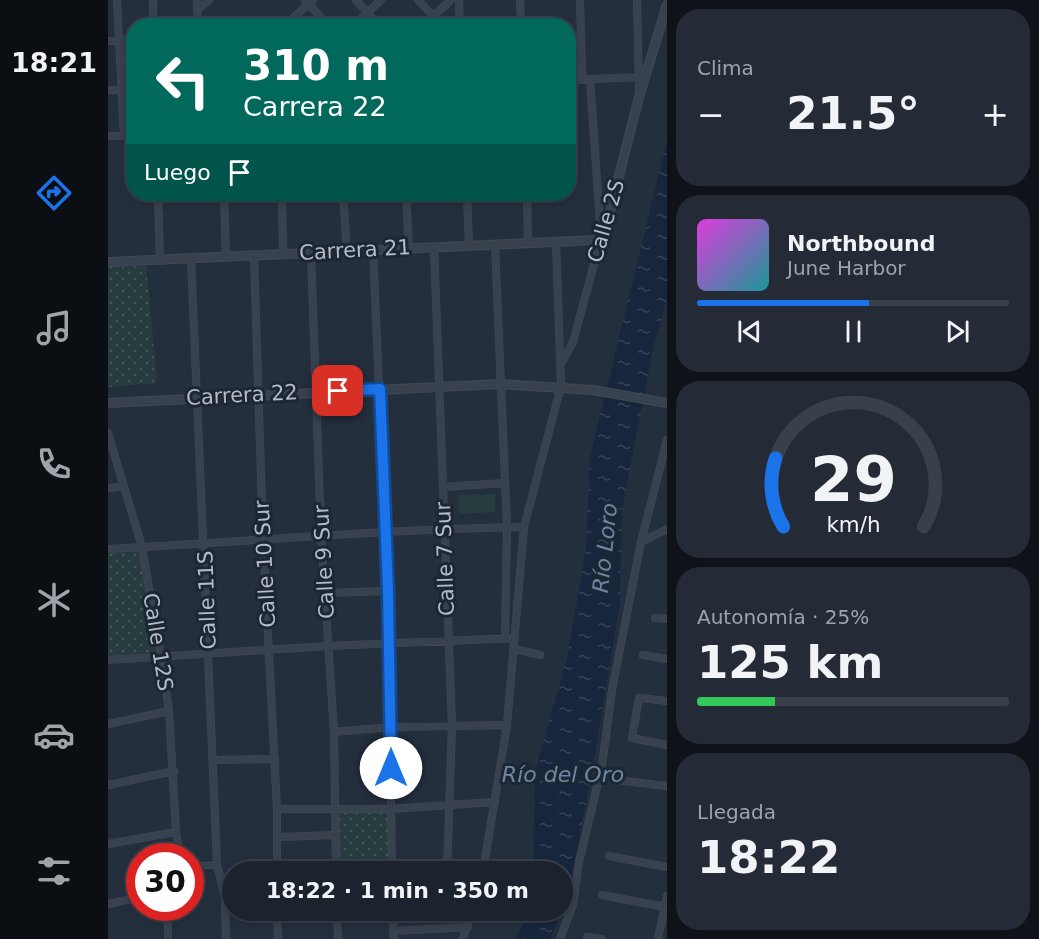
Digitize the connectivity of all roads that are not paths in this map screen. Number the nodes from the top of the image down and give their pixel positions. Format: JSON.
{"nodes":[{"id":1,"x":117,"y":0,"type":"edge"},
{"id":2,"x":153,"y":0,"type":"edge"},
{"id":3,"x":197,"y":0,"type":"edge"},
{"id":4,"x":209,"y":0,"type":"edge"},
{"id":5,"x":356,"y":0,"type":"edge"},
{"id":6,"x":381,"y":0,"type":"edge"},
{"id":7,"x":418,"y":0,"type":"edge"},
{"id":8,"x":451,"y":0,"type":"edge"},
{"id":9,"x":459,"y":0,"type":"edge"},
{"id":10,"x":520,"y":0,"type":"edge"},
{"id":11,"x":580,"y":0,"type":"edge"},
{"id":12,"x":637,"y":0,"type":"edge"},
{"id":13,"x":309,"y":1,"type":"edge"},
{"id":14,"x":667,"y":5,"type":"edge"},
{"id":15,"x":197,"y":10,"type":"junction"},
{"id":16,"x":368,"y":13,"type":"junction"},
{"id":17,"x":433,"y":16,"type":"joint"},
{"id":18,"x":153,"y":18,"type":"edge"},
{"id":19,"x":198,"y":18,"type":"edge"},
{"id":20,"x":292,"y":18,"type":"edge"},
{"id":21,"x":323,"y":18,"type":"edge"},
{"id":22,"x":362,"y":18,"type":"edge"},
{"id":23,"x":372,"y":18,"type":"edge"},
{"id":24,"x":460,"y":18,"type":"edge"},
{"id":25,"x":521,"y":18,"type":"edge"},
{"id":26,"x":119,"y":40,"type":"junction"},
{"id":27,"x":126,"y":40,"type":"edge"},
{"id":28,"x":108,"y":41,"type":"edge"},
{"id":29,"x":642,"y":77,"type":"junction"},
{"id":30,"x":586,"y":79,"type":"junction"},
{"id":31,"x":576,"y":80,"type":"edge"},
{"id":32,"x":121,"y":89,"type":"junction"},
{"id":33,"x":126,"y":89,"type":"edge"},
{"id":34,"x":108,"y":90,"type":"edge"},
{"id":35,"x":108,"y":136,"type":"edge"},
{"id":36,"x":124,"y":136,"type":"joint"},
{"id":37,"x":158,"y":201,"type":"edge"},
{"id":38,"x":224,"y":201,"type":"edge"},
{"id":39,"x":282,"y":201,"type":"edge"},
{"id":40,"x":343,"y":201,"type":"edge"},
{"id":41,"x":406,"y":201,"type":"edge"},
{"id":42,"x":468,"y":201,"type":"edge"},
{"id":43,"x":527,"y":201,"type":"edge"},
{"id":44,"x":601,"y":238,"type":"junction"},
{"id":45,"x":528,"y":242,"type":"junction"},
{"id":46,"x":556,"y":242,"type":"junction"},
{"id":47,"x":495,"y":244,"type":"junction"},
{"id":48,"x":470,"y":245,"type":"junction"},
{"id":49,"x":434,"y":247,"type":"junction"},
{"id":50,"x":409,"y":248,"type":"junction"},
{"id":51,"x":373,"y":250,"type":"junction"},
{"id":52,"x":346,"y":251,"type":"junction"},
{"id":53,"x":311,"y":253,"type":"junction"},
{"id":54,"x":283,"y":254,"type":"junction"},
{"id":55,"x":254,"y":256,"type":"junction"},
{"id":56,"x":226,"y":258,"type":"junction"},
{"id":57,"x":191,"y":259,"type":"junction"},
{"id":58,"x":160,"y":261,"type":"junction"},
{"id":59,"x":108,"y":262,"type":"edge"},
{"id":60,"x":562,"y":362,"type":"junction"},
{"id":61,"x":500,"y":384,"type":"junction"},
{"id":62,"x":439,"y":386,"type":"junction"},
{"id":63,"x":561,"y":386,"type":"junction"},
{"id":64,"x":380,"y":389,"type":"junction"},
{"id":65,"x":317,"y":391,"type":"junction"},
{"id":66,"x":258,"y":394,"type":"junction"},
{"id":67,"x":197,"y":398,"type":"junction"},
{"id":68,"x":667,"y":402,"type":"edge"},
{"id":69,"x":108,"y":403,"type":"edge"},
{"id":70,"x":108,"y":433,"type":"edge"},
{"id":71,"x":667,"y":440,"type":"edge"},
{"id":72,"x":505,"y":483,"type":"junction"},
{"id":73,"x":124,"y":486,"type":"junction"},
{"id":74,"x":443,"y":487,"type":"junction"},
{"id":75,"x":108,"y":488,"type":"edge"},
{"id":76,"x":524,"y":527,"type":"junction"},
{"id":77,"x":507,"y":528,"type":"junction"},
{"id":78,"x":667,"y":529,"type":"edge"},
{"id":79,"x":444,"y":531,"type":"junction"},
{"id":80,"x":321,"y":534,"type":"junction"},
{"id":81,"x":385,"y":534,"type":"junction"},
{"id":82,"x":262,"y":538,"type":"junction"},
{"id":83,"x":641,"y":542,"type":"junction"},
{"id":84,"x":205,"y":543,"type":"junction"},
{"id":85,"x":142,"y":547,"type":"junction"},
{"id":86,"x":108,"y":549,"type":"edge"},
{"id":87,"x":388,"y":591,"type":"junction"},
{"id":88,"x":326,"y":593,"type":"junction"},
{"id":89,"x":655,"y":618,"type":"dead end"},
{"id":90,"x":667,"y":619,"type":"edge"},
{"id":91,"x":514,"y":638,"type":"junction"},
{"id":92,"x":505,"y":639,"type":"junction"},
{"id":93,"x":447,"y":641,"type":"junction"},
{"id":94,"x":390,"y":645,"type":"junction"},
{"id":95,"x":328,"y":646,"type":"junction"},
{"id":96,"x":514,"y":649,"type":"junction"},
{"id":97,"x":269,"y":650,"type":"junction"},
{"id":98,"x":209,"y":653,"type":"junction"},
{"id":99,"x":643,"y":655,"type":"dead end"},
{"id":100,"x":161,"y":656,"type":"junction"},
{"id":101,"x":540,"y":656,"type":"dead end"},
{"id":102,"x":667,"y":659,"type":"edge"},
{"id":103,"x":108,"y":660,"type":"edge"},
{"id":104,"x":667,"y":701,"type":"edge"},
{"id":105,"x":169,"y":711,"type":"junction"},
{"id":106,"x":108,"y":724,"type":"edge"},
{"id":107,"x":507,"y":725,"type":"junction"},
{"id":108,"x":452,"y":726,"type":"junction"},
{"id":109,"x":391,"y":727,"type":"junction"},
{"id":110,"x":334,"y":732,"type":"junction"},
{"id":111,"x":667,"y":745,"type":"edge"},
{"id":112,"x":275,"y":759,"type":"junction"},
{"id":113,"x":213,"y":760,"type":"junction"},
{"id":114,"x":174,"y":771,"type":"junction"},
{"id":115,"x":616,"y":780,"type":"dead end"},
{"id":116,"x":108,"y":785,"type":"edge"},
{"id":117,"x":667,"y":786,"type":"edge"},
{"id":118,"x":495,"y":802,"type":"junction"},
{"id":119,"x":450,"y":803,"type":"junction"},
{"id":120,"x":277,"y":809,"type":"junction"},
{"id":121,"x":335,"y":809,"type":"junction"},
{"id":122,"x":390,"y":809,"type":"junction"},
{"id":123,"x":176,"y":832,"type":"junction"},
{"id":124,"x":335,"y":835,"type":"junction"},
{"id":125,"x":278,"y":837,"type":"junction"},
{"id":126,"x":178,"y":843,"type":"edge"},
{"id":127,"x":108,"y":844,"type":"edge"},
{"id":128,"x":609,"y":856,"type":"dead end"},
{"id":129,"x":277,"y":861,"type":"edge"},
{"id":130,"x":336,"y":861,"type":"edge"},
{"id":131,"x":392,"y":861,"type":"edge"},
{"id":132,"x":447,"y":861,"type":"edge"},
{"id":133,"x":485,"y":861,"type":"edge"},
{"id":134,"x":204,"y":865,"type":"edge"},
{"id":135,"x":217,"y":865,"type":"junction"},
{"id":136,"x":667,"y":867,"type":"edge"},
{"id":137,"x":222,"y":878,"type":"edge"},
{"id":138,"x":602,"y":895,"type":"dead end"},
{"id":139,"x":667,"y":897,"type":"edge"},
{"id":140,"x":126,"y":900,"type":"edge"},
{"id":141,"x":108,"y":903,"type":"edge"},
{"id":142,"x":665,"y":907,"type":"junction"},
{"id":143,"x":168,"y":921,"type":"edge"},
{"id":144,"x":227,"y":921,"type":"edge"},
{"id":145,"x":278,"y":921,"type":"edge"},
{"id":146,"x":337,"y":921,"type":"edge"},
{"id":147,"x":469,"y":921,"type":"edge"},
{"id":148,"x":468,"y":927,"type":"junction"},
{"id":149,"x":394,"y":935,"type":"edge"},
{"id":150,"x":587,"y":937,"type":"dead end"},
{"id":151,"x":168,"y":939,"type":"edge"},
{"id":152,"x":226,"y":939,"type":"edge"},
{"id":153,"x":278,"y":939,"type":"edge"},
{"id":154,"x":338,"y":939,"type":"edge"},
{"id":155,"x":463,"y":939,"type":"edge"},
{"id":156,"x":560,"y":939,"type":"edge"},
{"id":157,"x":601,"y":939,"type":"edge"},
{"id":158,"x":658,"y":939,"type":"edge"}],
"edges":[{"from":1,"to":26,"type":"street"},
{"from":2,"to":18,"type":"street"},
{"from":3,"to":15,"type":"street"},
{"from":4,"to":15,"type":"street"},
{"from":5,"to":16,"type":"street"},
{"from":6,"to":16,"type":"street"},
{"from":7,"to":17,"type":"street"},
{"from":8,"to":17,"type":"street"},
{"from":9,"to":24,"type":"street"},
{"from":10,"to":25,"type":"street"},
{"from":11,"to":30,"type":"street"},
{"from":12,"to":29,"type":"street"},
{"from":13,"to":20,"type":"street"},
{"from":13,"to":21,"type":"street"},
{"from":14,"to":29,"type":"street","name":"Calle 2S"},
{"from":15,"to":19,"type":"street"},
{"from":16,"to":22,"type":"street"},
{"from":16,"to":23,"type":"street"},
{"from":26,"to":27,"type":"street"},
{"from":26,"to":28,"type":"street"},
{"from":26,"to":32,"type":"street"},
{"from":29,"to":30,"type":"street"},
{"from":29,"to":44,"type":"street","name":"Calle 2S"},
{"from":30,"to":31,"type":"street"},
{"from":30,"to":44,"type":"street"},
{"from":32,"to":33,"type":"street"},
{"from":32,"to":34,"type":"street"},
{"from":32,"to":36,"type":"street"},
{"from":35,"to":36,"type":"street"},
{"from":37,"to":58,"type":"street"},
{"from":38,"to":56,"type":"street"},
{"from":39,"to":54,"type":"street"},
{"from":40,"to":52,"type":"street"},
{"from":41,"to":50,"type":"street"},
{"from":42,"to":48,"type":"street"},
{"from":43,"to":45,"type":"street"},
{"from":44,"to":46,"type":"street","name":"Carrera 21"},
{"from":44,"to":60,"type":"street","name":"Calle 2S"},
{"from":45,"to":46,"type":"street","name":"Carrera 21"},
{"from":45,"to":47,"type":"street","name":"Carrera 21"},
{"from":46,"to":60,"type":"street"},
{"from":47,"to":48,"type":"street","name":"Carrera 21"},
{"from":47,"to":61,"type":"street"},
{"from":48,"to":49,"type":"street","name":"Carrera 21"},
{"from":49,"to":50,"type":"street","name":"Carrera 21"},
{"from":49,"to":62,"type":"street","name":"Calle 7 Sur"},
{"from":50,"to":51,"type":"street","name":"Carrera 21"},
{"from":51,"to":52,"type":"street","name":"Carrera 21"},
{"from":51,"to":64,"type":"street"},
{"from":52,"to":53,"type":"street","name":"Carrera 21"},
{"from":53,"to":54,"type":"street","name":"Carrera 21"},
{"from":53,"to":65,"type":"street","name":"Calle 9 Sur"},
{"from":54,"to":55,"type":"street","name":"Carrera 21"},
{"from":55,"to":56,"type":"street","name":"Carrera 21"},
{"from":55,"to":66,"type":"street","name":"Calle 10 Sur"},
{"from":56,"to":57,"type":"street","name":"Carrera 21"},
{"from":57,"to":58,"type":"street","name":"Carrera 21"},
{"from":57,"to":67,"type":"street","name":"Calle 11S"},
{"from":58,"to":59,"type":"street","name":"Carrera 21"},
{"from":60,"to":63,"type":"street"},
{"from":61,"to":62,"type":"street","name":"Carrera 22"},
{"from":61,"to":63,"type":"street","name":"Carrera 22"},
{"from":61,"to":72,"type":"street"},
{"from":62,"to":64,"type":"street","name":"Carrera 22"},
{"from":62,"to":74,"type":"street","name":"Calle 7 Sur"},
{"from":63,"to":68,"type":"street","name":"Carrera 22"},
{"from":63,"to":76,"type":"street"},
{"from":64,"to":65,"type":"street","name":"Carrera 22"},
{"from":64,"to":81,"type":"street"},
{"from":65,"to":66,"type":"street","name":"Carrera 22"},
{"from":65,"to":80,"type":"street","name":"Calle 9 Sur"},
{"from":66,"to":67,"type":"street","name":"Carrera 22"},
{"from":66,"to":82,"type":"street","name":"Calle 10 Sur"},
{"from":67,"to":69,"type":"street","name":"Carrera 22"},
{"from":67,"to":84,"type":"street","name":"Calle 11S"},
{"from":70,"to":73,"type":"street","name":"Calle 12S"},
{"from":71,"to":83,"type":"street"},
{"from":72,"to":74,"type":"street"},
{"from":72,"to":77,"type":"street"},
{"from":73,"to":75,"type":"street"},
{"from":73,"to":85,"type":"street","name":"Calle 12S"},
{"from":74,"to":79,"type":"street","name":"Calle 7 Sur"},
{"from":76,"to":77,"type":"street"},
{"from":76,"to":91,"type":"street"},
{"from":77,"to":79,"type":"street"},
{"from":77,"to":92,"type":"street"},
{"from":78,"to":83,"type":"street"},
{"from":79,"to":81,"type":"street"},
{"from":79,"to":93,"type":"street","name":"Calle 7 Sur"},
{"from":80,"to":81,"type":"street"},
{"from":80,"to":82,"type":"street"},
{"from":80,"to":88,"type":"street","name":"Calle 9 Sur"},
{"from":81,"to":87,"type":"street"},
{"from":82,"to":84,"type":"street"},
{"from":82,"to":97,"type":"street","name":"Calle 10 Sur"},
{"from":83,"to":156,"type":"street"},
{"from":84,"to":85,"type":"street"},
{"from":84,"to":98,"type":"street","name":"Calle 11S"},
{"from":85,"to":86,"type":"street"},
{"from":85,"to":100,"type":"street","name":"Calle 12S"},
{"from":87,"to":88,"type":"street"},
{"from":87,"to":94,"type":"street"},
{"from":88,"to":95,"type":"street","name":"Calle 9 Sur"},
{"from":89,"to":90,"type":"street"},
{"from":91,"to":92,"type":"street"},
{"from":91,"to":96,"type":"street"},
{"from":92,"to":93,"type":"street"},
{"from":93,"to":94,"type":"street"},
{"from":93,"to":108,"type":"street","name":"Calle 7 Sur"},
{"from":94,"to":95,"type":"street"},
{"from":94,"to":109,"type":"street"},
{"from":95,"to":97,"type":"street"},
{"from":95,"to":110,"type":"street","name":"Calle 9 Sur"},
{"from":96,"to":101,"type":"street"},
{"from":96,"to":107,"type":"street"},
{"from":97,"to":98,"type":"street"},
{"from":97,"to":112,"type":"street","name":"Calle 10 Sur"},
{"from":98,"to":100,"type":"street"},
{"from":98,"to":113,"type":"street","name":"Calle 11S"},
{"from":99,"to":102,"type":"street"},
{"from":100,"to":103,"type":"street"},
{"from":100,"to":105,"type":"street","name":"Calle 12S"},
{"from":104,"to":111,"type":"street"},
{"from":105,"to":106,"type":"street"},
{"from":105,"to":114,"type":"street","name":"Calle 12S"},
{"from":107,"to":108,"type":"street"},
{"from":107,"to":118,"type":"street"},
{"from":108,"to":109,"type":"street"},
{"from":108,"to":119,"type":"street","name":"Calle 7 Sur"},
{"from":109,"to":110,"type":"street"},
{"from":109,"to":122,"type":"street"},
{"from":110,"to":121,"type":"street","name":"Calle 9 Sur"},
{"from":112,"to":113,"type":"street"},
{"from":112,"to":120,"type":"street","name":"Calle 10 Sur"},
{"from":113,"to":135,"type":"street","name":"Calle 11S"},
{"from":114,"to":116,"type":"street"},
{"from":114,"to":123,"type":"street","name":"Calle 12S"},
{"from":115,"to":117,"type":"street"},
{"from":118,"to":119,"type":"street"},
{"from":118,"to":133,"type":"street"},
{"from":119,"to":122,"type":"street"},
{"from":119,"to":132,"type":"street","name":"Calle 7 Sur"},
{"from":120,"to":121,"type":"street"},
{"from":120,"to":125,"type":"street","name":"Calle 10 Sur"},
{"from":121,"to":122,"type":"street"},
{"from":121,"to":124,"type":"street","name":"Calle 9 Sur"},
{"from":122,"to":131,"type":"street"},
{"from":123,"to":126,"type":"street","name":"Calle 12S"},
{"from":123,"to":127,"type":"street"},
{"from":124,"to":125,"type":"street"},
{"from":124,"to":130,"type":"street","name":"Calle 9 Sur"},
{"from":125,"to":129,"type":"street","name":"Calle 10 Sur"},
{"from":128,"to":136,"type":"street"},
{"from":134,"to":135,"type":"street"},
{"from":135,"to":137,"type":"street","name":"Calle 11S"},
{"from":138,"to":142,"type":"street"},
{"from":139,"to":142,"type":"street"},
{"from":140,"to":141,"type":"street"},
{"from":142,"to":158,"type":"street"},
{"from":143,"to":151,"type":"street"},
{"from":144,"to":152,"type":"street","name":"Calle 11S"},
{"from":145,"to":153,"type":"street"},
{"from":146,"to":154,"type":"street"},
{"from":147,"to":148,"type":"street"},
{"from":148,"to":149,"type":"street"},
{"from":148,"to":155,"type":"street"},
{"from":150,"to":157,"type":"street"}]}
